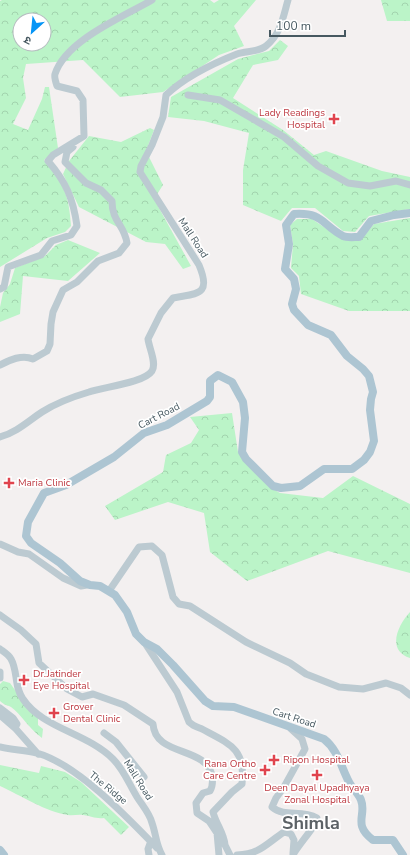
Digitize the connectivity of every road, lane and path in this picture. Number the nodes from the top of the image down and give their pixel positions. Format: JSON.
{"nodes":[{"id":1,"x":152,"y":0,"type":"edge"},
{"id":2,"x":288,"y":0,"type":"edge"},
{"id":3,"x":188,"y":95,"type":"dead end"},
{"id":4,"x":78,"y":141,"type":"junction"},
{"id":5,"x":410,"y":185,"type":"edge"},
{"id":6,"x":410,"y":213,"type":"edge"},
{"id":7,"x":0,"y":288,"type":"edge"},
{"id":8,"x":0,"y":365,"type":"edge"},
{"id":9,"x":0,"y":437,"type":"edge"},
{"id":10,"x":0,"y":544,"type":"edge"},
{"id":11,"x":90,"y":585,"type":"junction"},
{"id":12,"x":109,"y":591,"type":"junction"},
{"id":13,"x":0,"y":615,"type":"edge"},
{"id":14,"x":144,"y":642,"type":"junction"},
{"id":15,"x":0,"y":648,"type":"edge"},
{"id":16,"x":0,"y":672,"type":"edge"},
{"id":17,"x":0,"y":678,"type":"edge"},
{"id":18,"x":410,"y":695,"type":"edge"},
{"id":19,"x":0,"y":708,"type":"edge"},
{"id":20,"x":0,"y":715,"type":"edge"},
{"id":21,"x":288,"y":726,"type":"junction"},
{"id":22,"x":15,"y":728,"type":"junction"},
{"id":23,"x":104,"y":733,"type":"dead end"},
{"id":24,"x":0,"y":747,"type":"edge"},
{"id":25,"x":38,"y":754,"type":"junction"},
{"id":26,"x":144,"y":778,"type":"dead end"},
{"id":27,"x":218,"y":837,"type":"junction"},
{"id":28,"x":151,"y":841,"type":"junction"},
{"id":29,"x":225,"y":845,"type":"junction"},
{"id":30,"x":0,"y":850,"type":"edge"},
{"id":31,"x":160,"y":852,"type":"edge"},
{"id":32,"x":4,"y":855,"type":"edge"},
{"id":33,"x":149,"y":855,"type":"edge"},
{"id":34,"x":219,"y":855,"type":"edge"},
{"id":35,"x":230,"y":855,"type":"edge"},
{"id":36,"x":237,"y":855,"type":"edge"},
{"id":37,"x":293,"y":855,"type":"edge"},
{"id":38,"x":403,"y":855,"type":"edge"}],
"edges":[{"from":1,"to":4,"type":"street"},
{"from":2,"to":9,"type":"street","name":"Mall Road"},
{"from":3,"to":5,"type":"street"},
{"from":4,"to":7,"type":"street"},
{"from":4,"to":8,"type":"street"},
{"from":6,"to":11,"type":"main road","name":"Cart Road"},
{"from":10,"to":11,"type":"street"},
{"from":11,"to":12,"type":"main road","name":"Cart Road"},
{"from":12,"to":14,"type":"main road","name":"Cart Road"},
{"from":12,"to":18,"type":"street"},
{"from":13,"to":27,"type":"street"},
{"from":14,"to":21,"type":"main road","name":"Cart Road"},
{"from":14,"to":29,"type":"street"},
{"from":15,"to":31,"type":"street","name":"Mall Road"},
{"from":16,"to":17,"type":"street"},
{"from":19,"to":22,"type":"street"},
{"from":20,"to":22,"type":"street","name":"The Ridge"},
{"from":21,"to":37,"type":"street"},
{"from":21,"to":38,"type":"main road","name":"Cart Road"},
{"from":22,"to":25,"type":"street","name":"The Ridge"},
{"from":23,"to":26,"type":"street"},
{"from":24,"to":25,"type":"street","name":"The Ridge"},
{"from":25,"to":28,"type":"street","name":"The Ridge"},
{"from":27,"to":29,"type":"street"},
{"from":27,"to":34,"type":"street"},
{"from":28,"to":31,"type":"street","name":"The Ridge"},
{"from":28,"to":33,"type":"street"},
{"from":29,"to":35,"type":"street"},
{"from":30,"to":32,"type":"main road"},
{"from":36,"to":37,"type":"street"}]}
